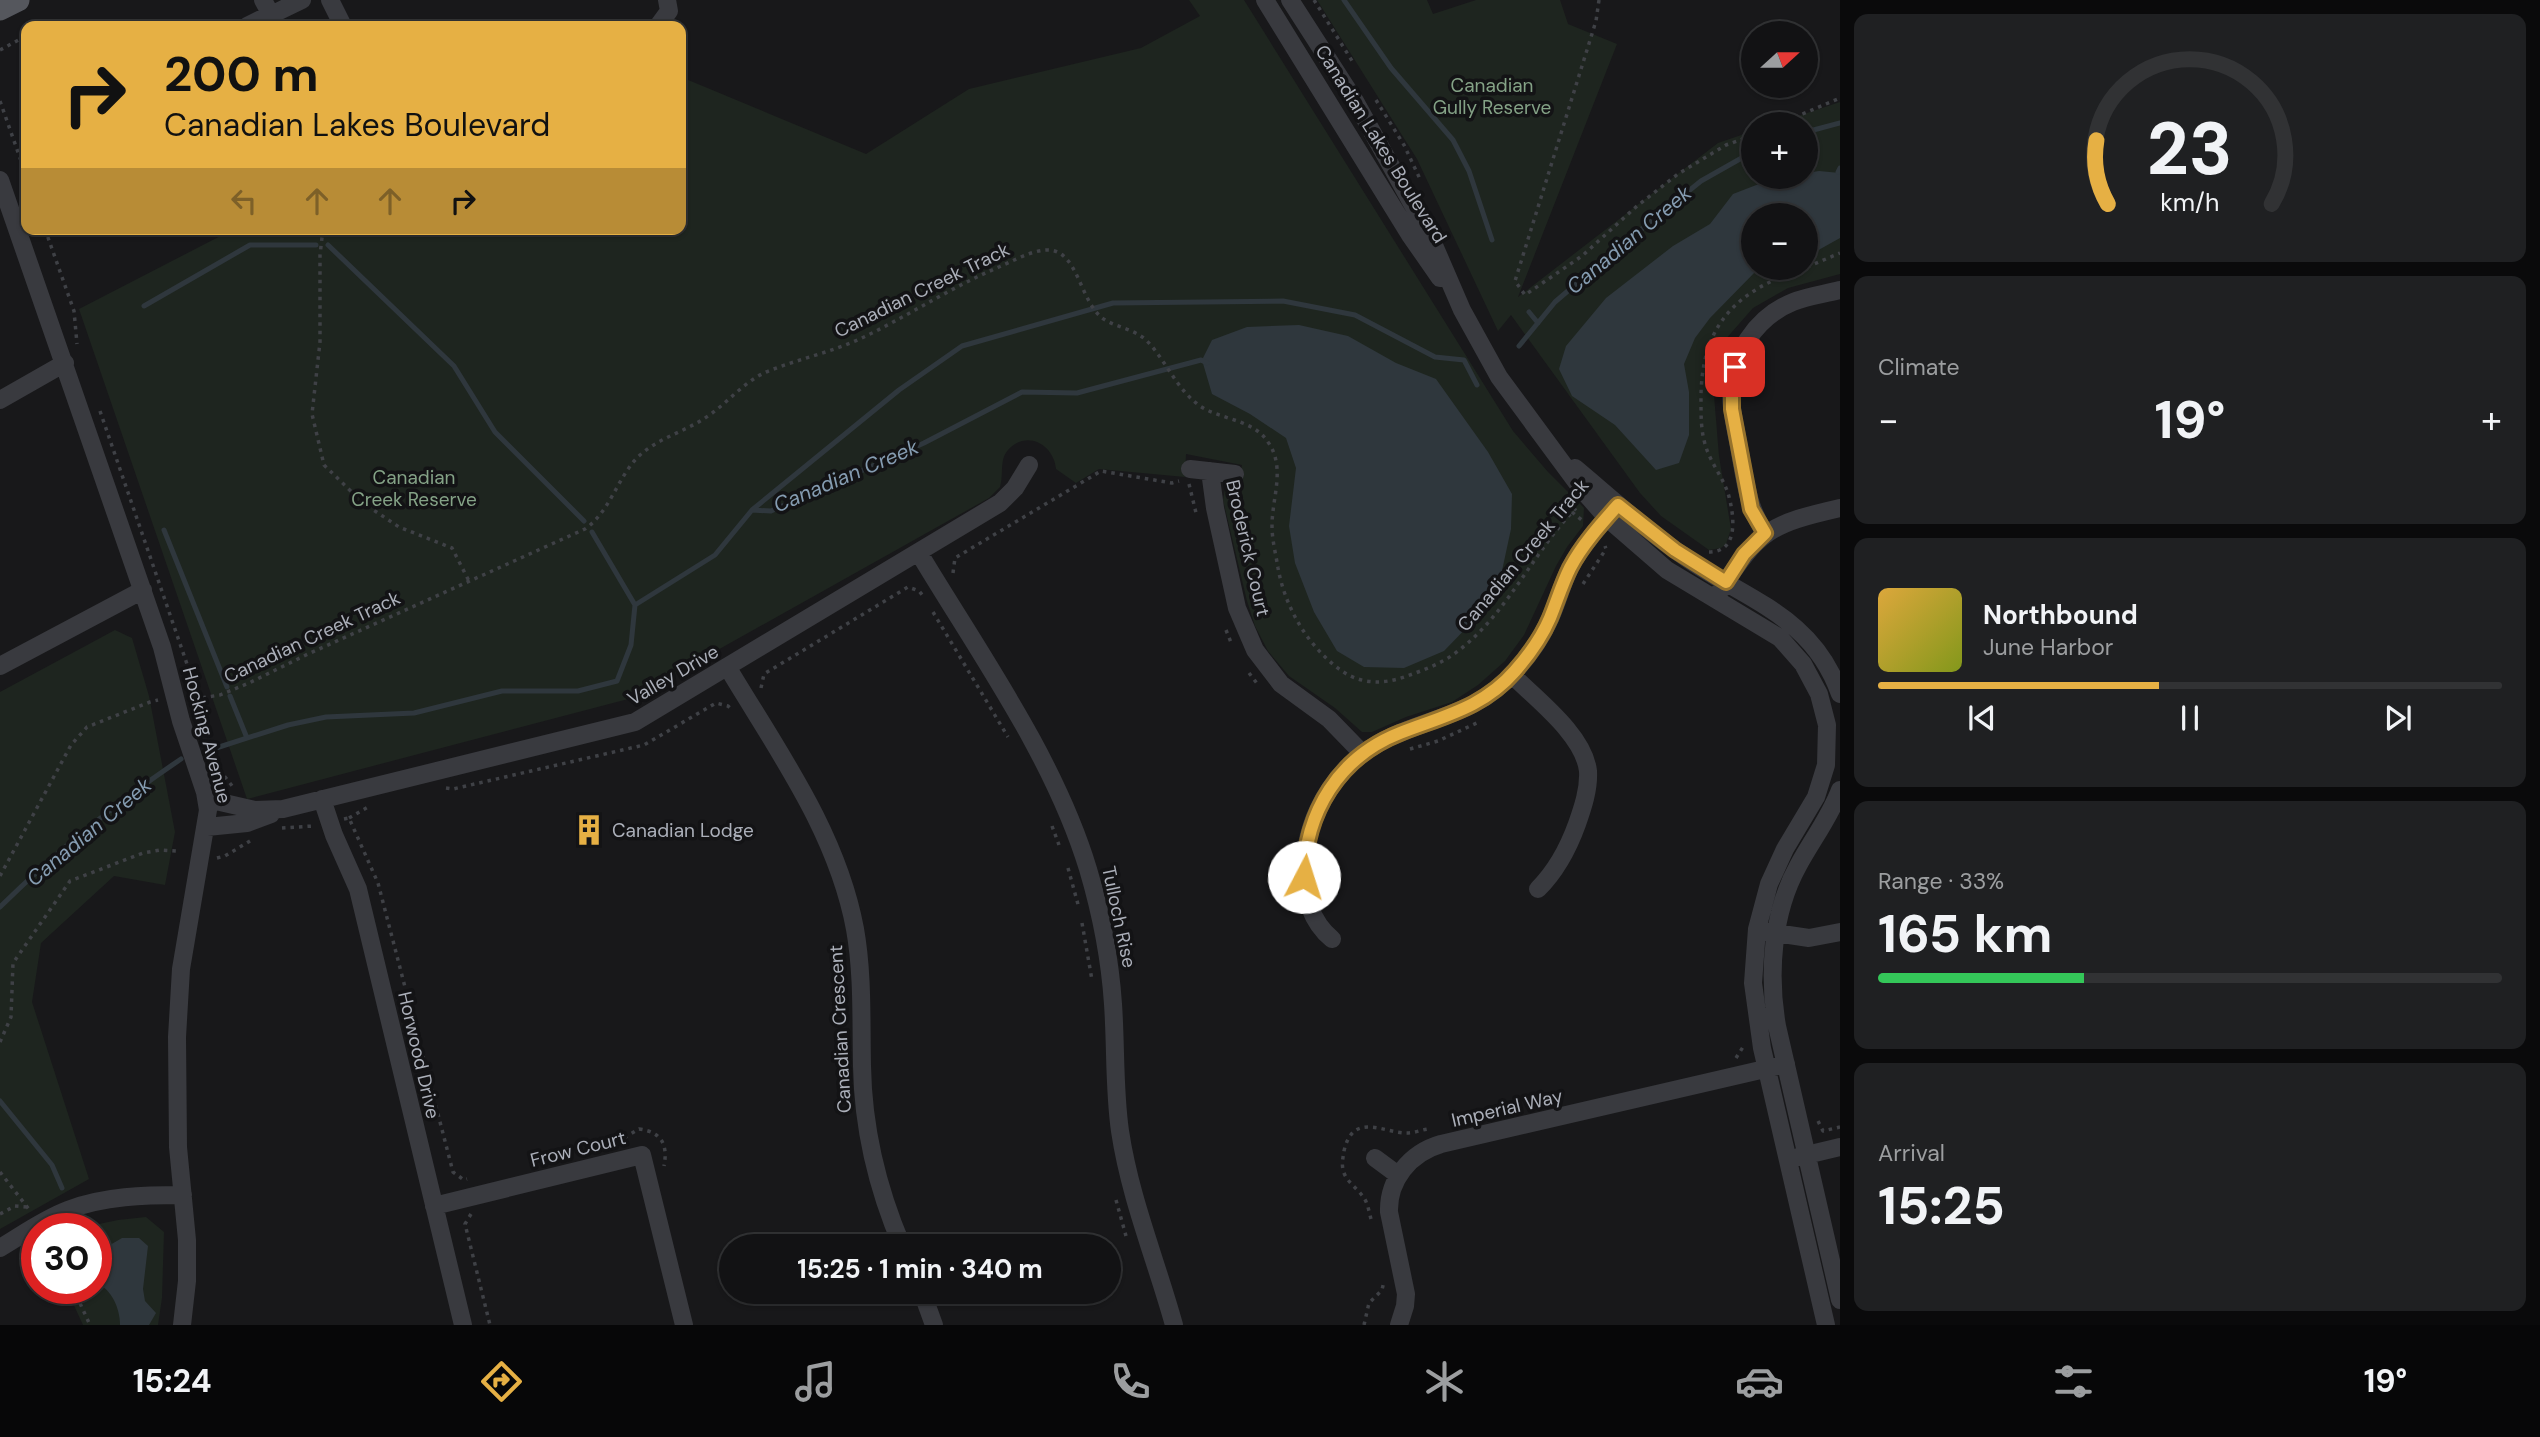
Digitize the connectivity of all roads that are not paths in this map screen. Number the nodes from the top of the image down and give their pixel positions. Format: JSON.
{"nodes":[{"id":1,"x":18,"y":0,"type":"edge"},
{"id":2,"x":302,"y":0,"type":"edge"},
{"id":3,"x":330,"y":0,"type":"edge"},
{"id":4,"x":667,"y":0,"type":"edge"},
{"id":5,"x":1265,"y":0,"type":"edge"},
{"id":6,"x":1290,"y":0,"type":"edge"},
{"id":7,"x":0,"y":9,"type":"edge"},
{"id":8,"x":270,"y":14,"type":"edge"},
{"id":9,"x":340,"y":21,"type":"edge"},
{"id":10,"x":662,"y":21,"type":"edge"},
{"id":11,"x":0,"y":180,"type":"edge"},
{"id":12,"x":1840,"y":290,"type":"edge"},
{"id":13,"x":1462,"y":310,"type":"junction"},
{"id":14,"x":65,"y":363,"type":"junction"},
{"id":15,"x":0,"y":400,"type":"edge"},
{"id":16,"x":1551,"y":447,"type":"junction"},
{"id":17,"x":1029,"y":465,"type":"dead end"},
{"id":18,"x":1210,"y":471,"type":"junction"},
{"id":19,"x":1189,"y":474,"type":"road end"},
{"id":20,"x":1235,"y":474,"type":"dead end"},
{"id":21,"x":1840,"y":508,"type":"edge"},
{"id":22,"x":1612,"y":512,"type":"junction"},
{"id":23,"x":1765,"y":533,"type":"junction"},
{"id":24,"x":919,"y":553,"type":"junction"},
{"id":25,"x":1726,"y":582,"type":"junction"},
{"id":26,"x":143,"y":590,"type":"junction"},
{"id":27,"x":1714,"y":600,"type":"junction"},
{"id":28,"x":0,"y":666,"type":"edge"},
{"id":29,"x":728,"y":668,"type":"junction"},
{"id":30,"x":1512,"y":675,"type":"junction"},
{"id":31,"x":1840,"y":694,"type":"edge"},
{"id":32,"x":1362,"y":753,"type":"junction"},
{"id":33,"x":1840,"y":790,"type":"edge"},
{"id":34,"x":207,"y":799,"type":"junction"},
{"id":35,"x":322,"y":799,"type":"junction"},
{"id":36,"x":284,"y":808,"type":"junction"},
{"id":37,"x":206,"y":827,"type":"junction"},
{"id":38,"x":1538,"y":889,"type":"dead end"},
{"id":39,"x":1757,"y":929,"type":"junction"},
{"id":40,"x":1840,"y":932,"type":"edge"},
{"id":41,"x":1776,"y":934,"type":"junction"},
{"id":42,"x":1332,"y":939,"type":"dead end"},
{"id":43,"x":1786,"y":1064,"type":"junction"},
{"id":44,"x":1766,"y":1069,"type":"junction"},
{"id":45,"x":1840,"y":1147,"type":"edge"},
{"id":46,"x":1807,"y":1155,"type":"junction"},
{"id":47,"x":1375,"y":1158,"type":"dead end"},
{"id":48,"x":1787,"y":1159,"type":"junction"},
{"id":49,"x":1398,"y":1175,"type":"junction"},
{"id":50,"x":183,"y":1195,"type":"junction"},
{"id":51,"x":434,"y":1206,"type":"junction"},
{"id":52,"x":898,"y":1234,"type":"edge"},
{"id":53,"x":0,"y":1248,"type":"edge"},
{"id":54,"x":1840,"y":1300,"type":"edge"},
{"id":55,"x":926,"y":1304,"type":"edge"},
{"id":56,"x":182,"y":1325,"type":"edge"},
{"id":57,"x":463,"y":1325,"type":"edge"},
{"id":58,"x":684,"y":1325,"type":"edge"},
{"id":59,"x":934,"y":1325,"type":"edge"},
{"id":60,"x":1174,"y":1325,"type":"edge"},
{"id":61,"x":1399,"y":1325,"type":"edge"},
{"id":62,"x":1826,"y":1325,"type":"edge"}],
"edges":[{"from":1,"to":7,"type":"main road"},
{"from":2,"to":8,"type":"street"},
{"from":3,"to":9,"type":"street"},
{"from":4,"to":10,"type":"street"},
{"from":5,"to":13,"type":"street","name":"Canadian Lakes Boulevard"},
{"from":6,"to":13,"type":"street","name":"Canadian Lakes Boulevard"},
{"from":11,"to":14,"type":"street","name":"Hocking Avenue"},
{"from":12,"to":23,"type":"street"},
{"from":13,"to":16,"type":"street","name":"Canadian Lakes Boulevard"},
{"from":14,"to":15,"type":"street"},
{"from":14,"to":26,"type":"street","name":"Hocking Avenue"},
{"from":16,"to":22,"type":"street","name":"Canadian Lakes Boulevard"},
{"from":16,"to":22,"type":"street","name":"Canadian Lakes Boulevard"},
{"from":17,"to":24,"type":"street","name":"Valley Drive"},
{"from":18,"to":19,"type":"street"},
{"from":18,"to":20,"type":"street"},
{"from":18,"to":32,"type":"street","name":"Broderick Court"},
{"from":21,"to":23,"type":"street"},
{"from":22,"to":25,"type":"street","name":"Canadian Lakes Boulevard"},
{"from":22,"to":27,"type":"street","name":"Canadian Lakes Boulevard"},
{"from":22,"to":30,"type":"street"},
{"from":23,"to":25,"type":"street"},
{"from":24,"to":29,"type":"street","name":"Valley Drive"},
{"from":24,"to":60,"type":"street","name":"Tulloch Rise"},
{"from":25,"to":27,"type":"street"},
{"from":25,"to":31,"type":"street","name":"Canadian Lakes Boulevard"},
{"from":26,"to":28,"type":"street"},
{"from":26,"to":34,"type":"street","name":"Hocking Avenue"},
{"from":27,"to":39,"type":"street","name":"Canadian Lakes Boulevard"},
{"from":29,"to":35,"type":"street","name":"Valley Drive"},
{"from":29,"to":52,"type":"street","name":"Canadian Crescent"},
{"from":30,"to":32,"type":"street"},
{"from":30,"to":38,"type":"street"},
{"from":32,"to":42,"type":"street"},
{"from":33,"to":41,"type":"street"},
{"from":34,"to":36,"type":"street","name":"Valley Drive"},
{"from":34,"to":37,"type":"street","name":"Hocking Avenue"},
{"from":35,"to":36,"type":"street","name":"Valley Drive"},
{"from":35,"to":51,"type":"street","name":"Horwood Drive"},
{"from":36,"to":37,"type":"street","name":"Valley Drive"},
{"from":37,"to":50,"type":"street","name":"Hocking Avenue"},
{"from":39,"to":41,"type":"street"},
{"from":39,"to":44,"type":"street","name":"Canadian Lakes Boulevard"},
{"from":40,"to":41,"type":"street"},
{"from":41,"to":43,"type":"street"},
{"from":43,"to":44,"type":"street","name":"Imperial Way"},
{"from":43,"to":46,"type":"street"},
{"from":44,"to":48,"type":"street","name":"Canadian Lakes Boulevard"},
{"from":44,"to":49,"type":"street","name":"Imperial Way"},
{"from":45,"to":46,"type":"street"},
{"from":46,"to":48,"type":"street"},
{"from":46,"to":54,"type":"street"},
{"from":47,"to":49,"type":"street"},
{"from":48,"to":62,"type":"street","name":"Canadian Lakes Boulevard"},
{"from":49,"to":61,"type":"street"},
{"from":50,"to":53,"type":"street"},
{"from":50,"to":56,"type":"street","name":"Hocking Avenue"},
{"from":51,"to":57,"type":"street","name":"Horwood Drive"},
{"from":51,"to":58,"type":"street","name":"Frow Court"},
{"from":55,"to":59,"type":"street"}]}
